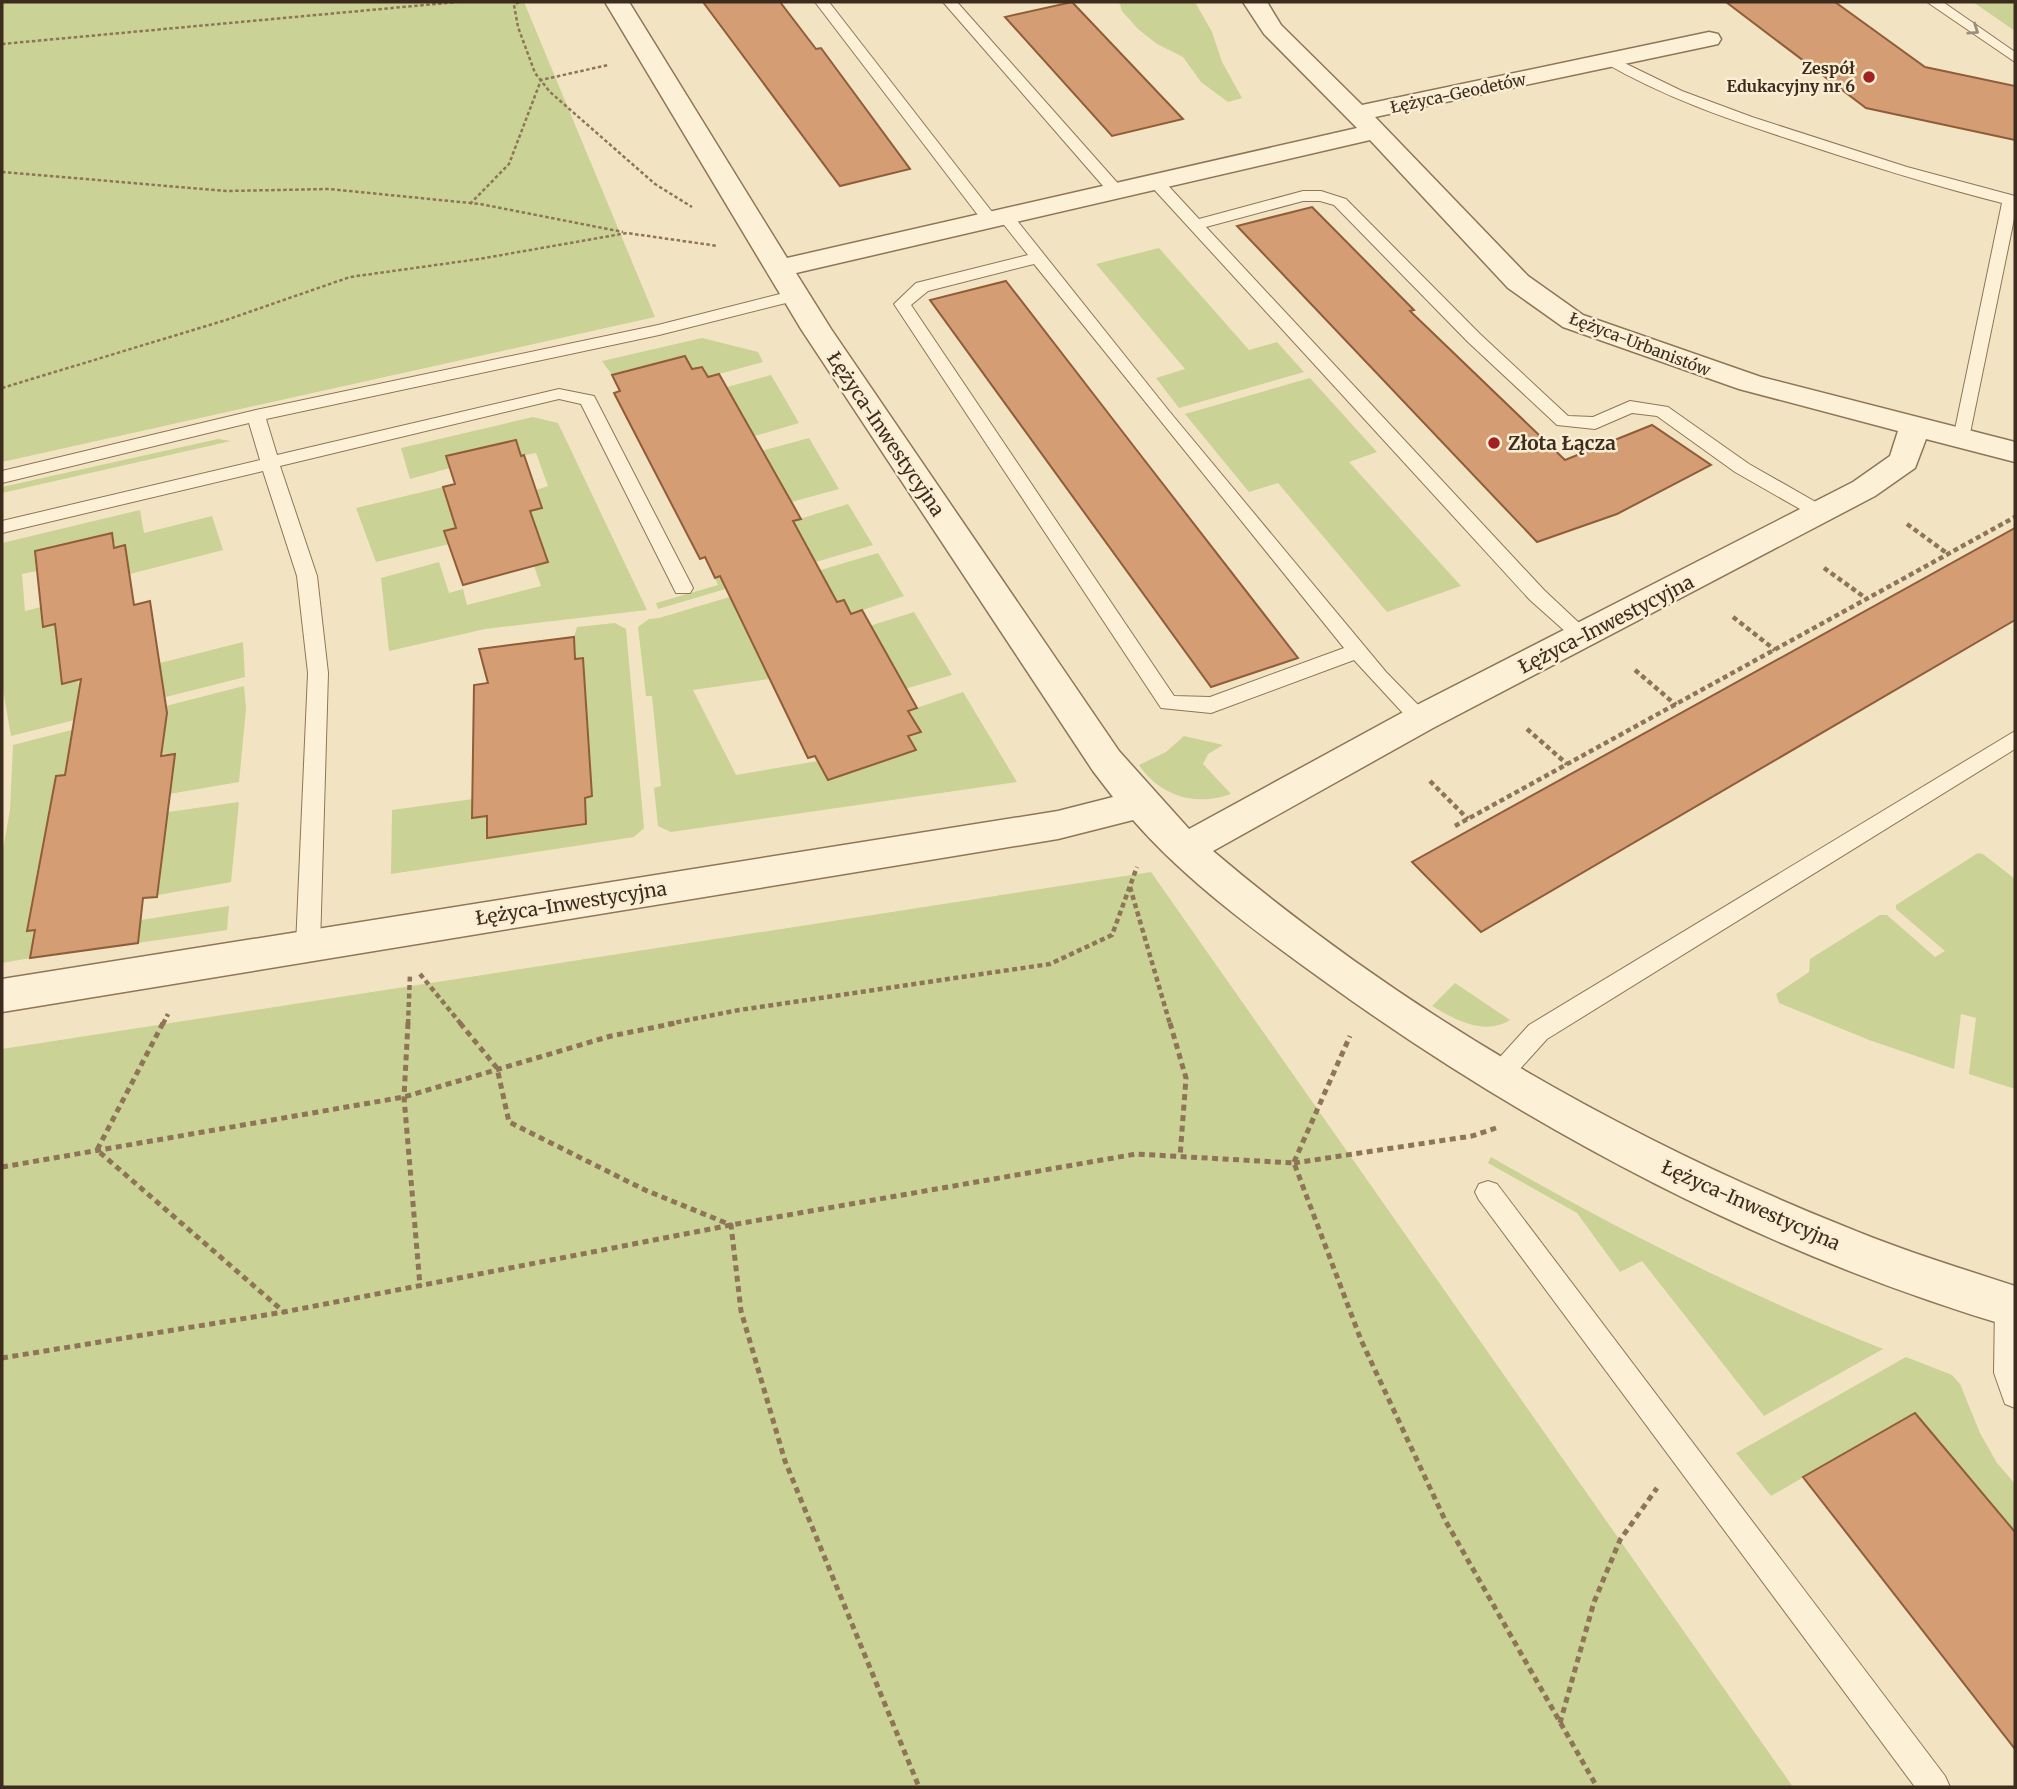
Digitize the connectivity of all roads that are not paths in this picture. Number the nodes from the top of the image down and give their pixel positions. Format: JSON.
{"nodes":[{"id":1,"x":617,"y":2,"type":"edge"},
{"id":2,"x":822,"y":2,"type":"edge"},
{"id":3,"x":950,"y":2,"type":"edge"},
{"id":4,"x":1255,"y":2,"type":"edge"},
{"id":5,"x":1934,"y":2,"type":"edge"},
{"id":6,"x":1709,"y":39,"type":"dead end"},
{"id":7,"x":2015,"y":58,"type":"edge"},
{"id":8,"x":1611,"y":60,"type":"junction"},
{"id":9,"x":1366,"y":123,"type":"junction"},
{"id":10,"x":1156,"y":182,"type":"junction"},
{"id":11,"x":1116,"y":191,"type":"junction"},
{"id":12,"x":2013,"y":201,"type":"edge"},
{"id":13,"x":998,"y":218,"type":"junction"},
{"id":14,"x":1197,"y":224,"type":"junction"},
{"id":15,"x":771,"y":252,"type":"junction"},
{"id":16,"x":1037,"y":258,"type":"junction"},
{"id":17,"x":796,"y":295,"type":"junction"},
{"id":18,"x":256,"y":416,"type":"junction"},
{"id":19,"x":1914,"y":428,"type":"junction"},
{"id":20,"x":1962,"y":439,"type":"junction"},
{"id":21,"x":2015,"y":453,"type":"edge"},
{"id":22,"x":270,"y":463,"type":"junction"},
{"id":23,"x":2,"y":477,"type":"edge"},
{"id":24,"x":1821,"y":513,"type":"junction"},
{"id":25,"x":2,"y":527,"type":"edge"},
{"id":26,"x":683,"y":588,"type":"dead end"},
{"id":27,"x":1583,"y":636,"type":"junction"},
{"id":28,"x":1358,"y":651,"type":"junction"},
{"id":29,"x":1420,"y":719,"type":"junction"},
{"id":30,"x":2015,"y":739,"type":"edge"},
{"id":31,"x":1147,"y":812,"type":"junction"},
{"id":32,"x":1184,"y":849,"type":"junction"},
{"id":33,"x":308,"y":946,"type":"junction"},
{"id":34,"x":2,"y":996,"type":"edge"},
{"id":35,"x":1500,"y":1074,"type":"junction"},
{"id":36,"x":1489,"y":1192,"type":"dead end"},
{"id":37,"x":2011,"y":1306,"type":"edge"},
{"id":38,"x":2015,"y":1395,"type":"edge"},
{"id":39,"x":1934,"y":1787,"type":"edge"}],
"edges":[{"from":1,"to":15,"type":"street","name":"Łężyca-Inwestycyjna"},
{"from":2,"to":13,"type":"lane"},
{"from":3,"to":11,"type":"lane"},
{"from":4,"to":9,"type":"street"},
{"from":5,"to":7,"type":"lane","one_way":true},
{"from":6,"to":8,"type":"street","name":"Łężyca-Geodetów"},
{"from":8,"to":9,"type":"street","name":"Łężyca-Geodetów"},
{"from":8,"to":12,"type":"lane"},
{"from":9,"to":10,"type":"street"},
{"from":9,"to":19,"type":"street","name":"Łężyca-Urbanistów"},
{"from":10,"to":11,"type":"street"},
{"from":10,"to":14,"type":"lane"},
{"from":11,"to":13,"type":"street"},
{"from":12,"to":20,"type":"lane"},
{"from":13,"to":15,"type":"street"},
{"from":13,"to":16,"type":"lane"},
{"from":14,"to":24,"type":"lane"},
{"from":14,"to":27,"type":"lane"},
{"from":15,"to":17,"type":"street","name":"Łężyca-Inwestycyjna"},
{"from":16,"to":28,"type":"lane"},
{"from":16,"to":28,"type":"lane"},
{"from":17,"to":18,"type":"lane"},
{"from":17,"to":31,"type":"street","name":"Łężyca-Inwestycyjna"},
{"from":18,"to":22,"type":"lane"},
{"from":18,"to":23,"type":"lane"},
{"from":19,"to":20,"type":"street"},
{"from":19,"to":24,"type":"street","name":"Łężyca-Inwestycyjna"},
{"from":20,"to":21,"type":"street"},
{"from":22,"to":25,"type":"lane"},
{"from":22,"to":26,"type":"lane"},
{"from":22,"to":33,"type":"lane"},
{"from":24,"to":27,"type":"street","name":"Łężyca-Inwestycyjna"},
{"from":27,"to":29,"type":"street","name":"Łężyca-Inwestycyjna"},
{"from":28,"to":29,"type":"lane"},
{"from":29,"to":32,"type":"street","name":"Łężyca-Inwestycyjna"},
{"from":30,"to":35,"type":"lane"},
{"from":31,"to":32,"type":"street","name":"Łężyca-Inwestycyjna"},
{"from":31,"to":33,"type":"street","name":"Łężyca-Inwestycyjna"},
{"from":32,"to":35,"type":"street","name":"Łężyca-Inwestycyjna"},
{"from":33,"to":34,"type":"street","name":"Łężyca-Inwestycyjna"},
{"from":35,"to":37,"type":"street","name":"Łężyca-Inwestycyjna"},
{"from":36,"to":39,"type":"lane"},
{"from":37,"to":38,"type":"lane"}]}
